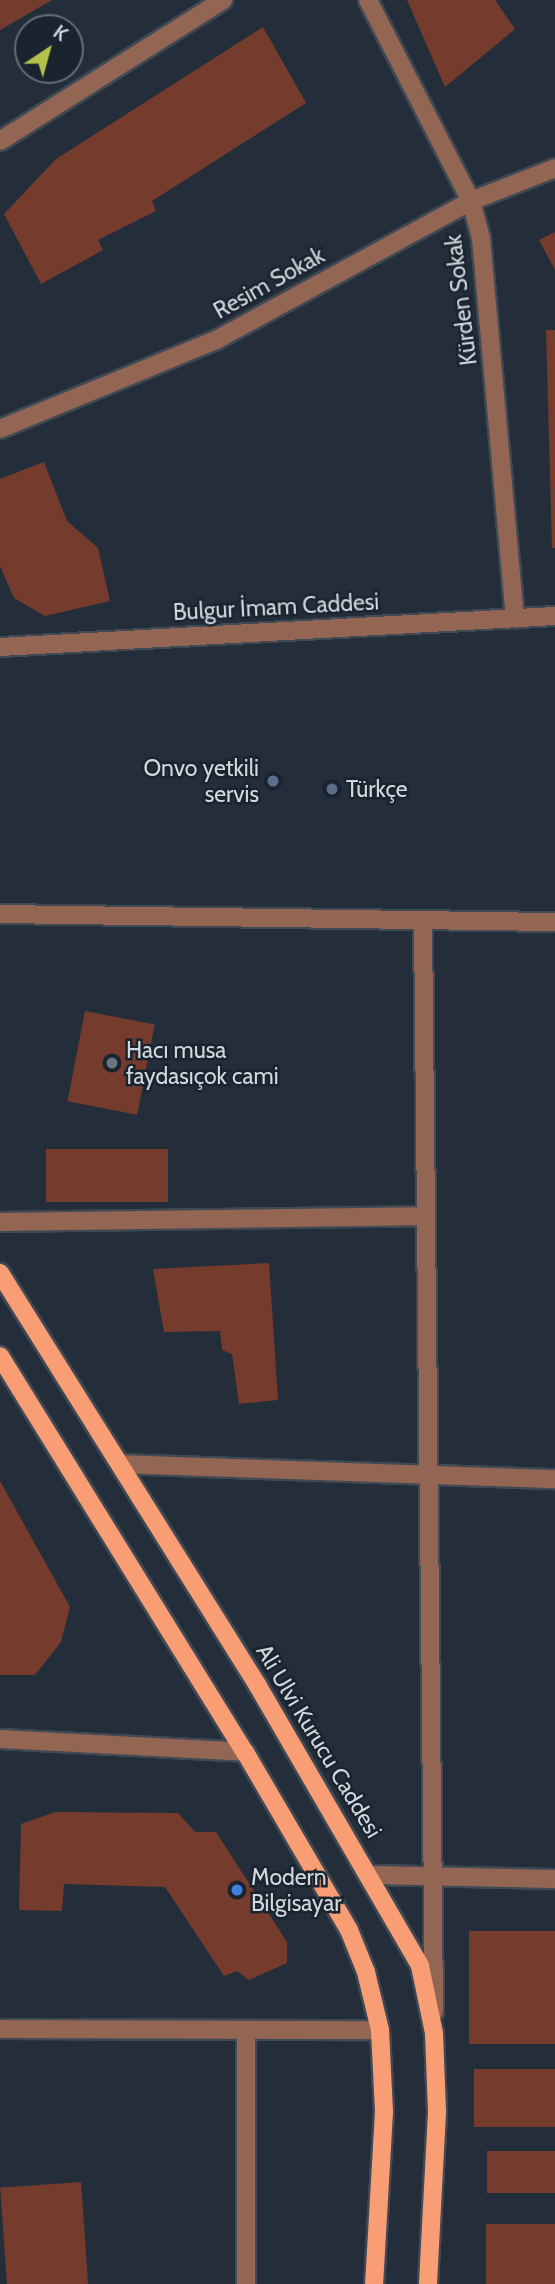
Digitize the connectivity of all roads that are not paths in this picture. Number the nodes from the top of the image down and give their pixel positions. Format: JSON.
{"nodes":[{"id":1,"x":223,"y":0,"type":"edge"},
{"id":2,"x":368,"y":0,"type":"edge"},
{"id":3,"x":3,"y":140,"type":"edge"},
{"id":4,"x":555,"y":168,"type":"edge"},
{"id":5,"x":471,"y":201,"type":"junction"},
{"id":6,"x":0,"y":429,"type":"edge"},
{"id":7,"x":555,"y":616,"type":"edge"},
{"id":8,"x":515,"y":618,"type":"junction"},
{"id":9,"x":0,"y":647,"type":"edge"},
{"id":10,"x":0,"y":914,"type":"edge"},
{"id":11,"x":423,"y":922,"type":"junction"},
{"id":12,"x":555,"y":922,"type":"edge"},
{"id":13,"x":426,"y":1216,"type":"junction"},
{"id":14,"x":0,"y":1222,"type":"edge"},
{"id":15,"x":0,"y":1273,"type":"edge"},
{"id":16,"x":0,"y":1356,"type":"edge"},
{"id":17,"x":120,"y":1464,"type":"junction"},
{"id":18,"x":429,"y":1475,"type":"junction"},
{"id":19,"x":555,"y":1479,"type":"edge"},
{"id":20,"x":0,"y":1739,"type":"edge"},
{"id":21,"x":245,"y":1752,"type":"junction"},
{"id":22,"x":372,"y":1875,"type":"junction"},
{"id":23,"x":432,"y":1877,"type":"junction"},
{"id":24,"x":555,"y":1879,"type":"edge"},
{"id":25,"x":0,"y":2029,"type":"edge"},
{"id":26,"x":246,"y":2030,"type":"junction"},
{"id":27,"x":380,"y":2030,"type":"junction"},
{"id":28,"x":434,"y":2033,"type":"junction"},
{"id":29,"x":246,"y":2284,"type":"edge"},
{"id":30,"x":374,"y":2284,"type":"edge"},
{"id":31,"x":428,"y":2284,"type":"edge"}],
"edges":[{"from":1,"to":3,"type":"street"},
{"from":2,"to":5,"type":"street","name":"Kürden Sokak"},
{"from":4,"to":5,"type":"street","name":"Resim Sokak"},
{"from":5,"to":6,"type":"street","name":"Resim Sokak"},
{"from":5,"to":8,"type":"street","name":"Kürden Sokak"},
{"from":7,"to":8,"type":"street","name":"Bulgur İmam Caddesi"},
{"from":8,"to":9,"type":"street","name":"Bulgur İmam Caddesi"},
{"from":10,"to":11,"type":"street"},
{"from":11,"to":12,"type":"street"},
{"from":11,"to":13,"type":"street"},
{"from":13,"to":14,"type":"street"},
{"from":13,"to":18,"type":"street"},
{"from":15,"to":17,"type":"main road","name":"Ali Ulvi Kurucu Caddesi"},
{"from":16,"to":21,"type":"main road"},
{"from":17,"to":18,"type":"street"},
{"from":17,"to":22,"type":"main road","name":"Ali Ulvi Kurucu Caddesi"},
{"from":18,"to":19,"type":"street"},
{"from":18,"to":23,"type":"street"},
{"from":20,"to":21,"type":"street"},
{"from":21,"to":27,"type":"main road"},
{"from":22,"to":23,"type":"street"},
{"from":22,"to":28,"type":"main road","name":"Ali Ulvi Kurucu Caddesi"},
{"from":23,"to":24,"type":"street"},
{"from":23,"to":28,"type":"street"},
{"from":25,"to":26,"type":"street"},
{"from":26,"to":27,"type":"street"},
{"from":26,"to":29,"type":"street"},
{"from":27,"to":30,"type":"main road"},
{"from":28,"to":31,"type":"main road","name":"Ali Ulvi Kurucu Caddesi"}]}
